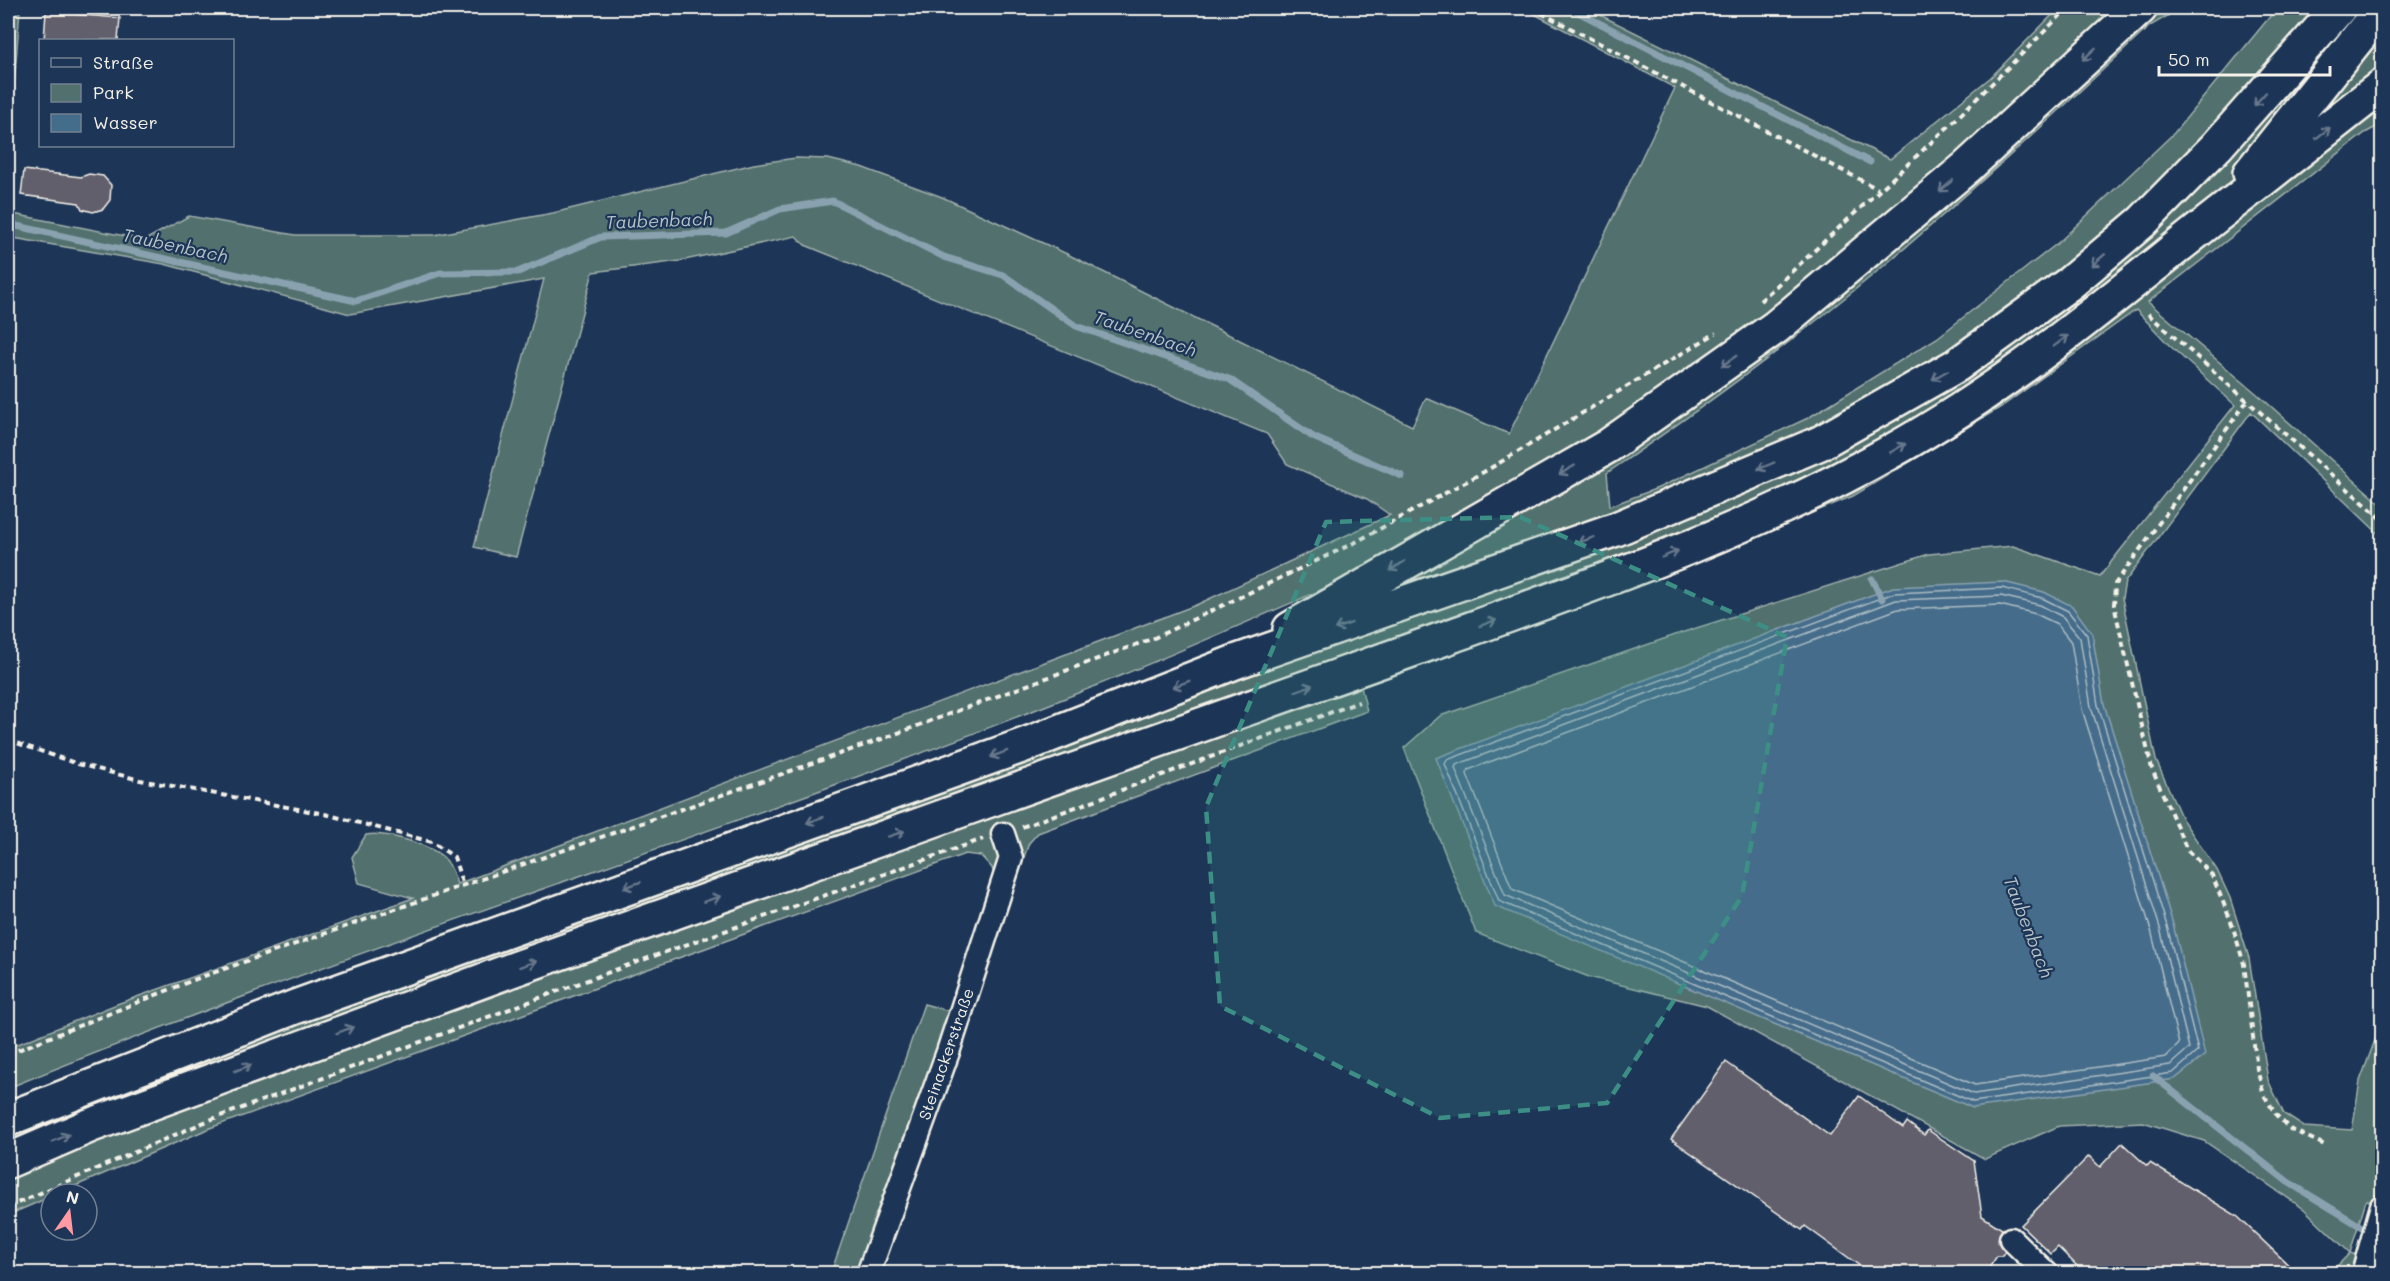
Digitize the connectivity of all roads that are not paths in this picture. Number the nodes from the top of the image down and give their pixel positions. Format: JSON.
{"nodes":[{"id":1,"x":2140,"y":8,"type":"edge"},
{"id":2,"x":2339,"y":8,"type":"edge"},
{"id":3,"x":2382,"y":8,"type":"edge"},
{"id":4,"x":2382,"y":86,"type":"edge"},
{"id":5,"x":2210,"y":221,"type":"junction"},
{"id":6,"x":1235,"y":663,"type":"junction"},
{"id":7,"x":1003,"y":834,"type":"road end"},
{"id":8,"x":8,"y":1119,"type":"edge"},
{"id":9,"x":8,"y":1161,"type":"edge"},
{"id":10,"x":2382,"y":1206,"type":"edge"},
{"id":11,"x":2011,"y":1239,"type":"dead end"},
{"id":12,"x":2365,"y":1266,"type":"edge"},
{"id":13,"x":868,"y":1274,"type":"edge"},
{"id":14,"x":2047,"y":1274,"type":"edge"}],
"edges":[{"from":1,"to":6,"type":"highway","one_way":true},
{"from":2,"to":6,"type":"highway","one_way":true},
{"from":3,"to":5,"type":"highway"},
{"from":5,"to":4,"type":"highway","one_way":true},
{"from":9,"to":5,"type":"highway","one_way":true},
{"from":6,"to":8,"type":"highway","one_way":true},
{"from":7,"to":13,"type":"street","name":"Steinackerstraße"},
{"from":10,"to":12,"type":"street"},
{"from":11,"to":14,"type":"street"}]}
